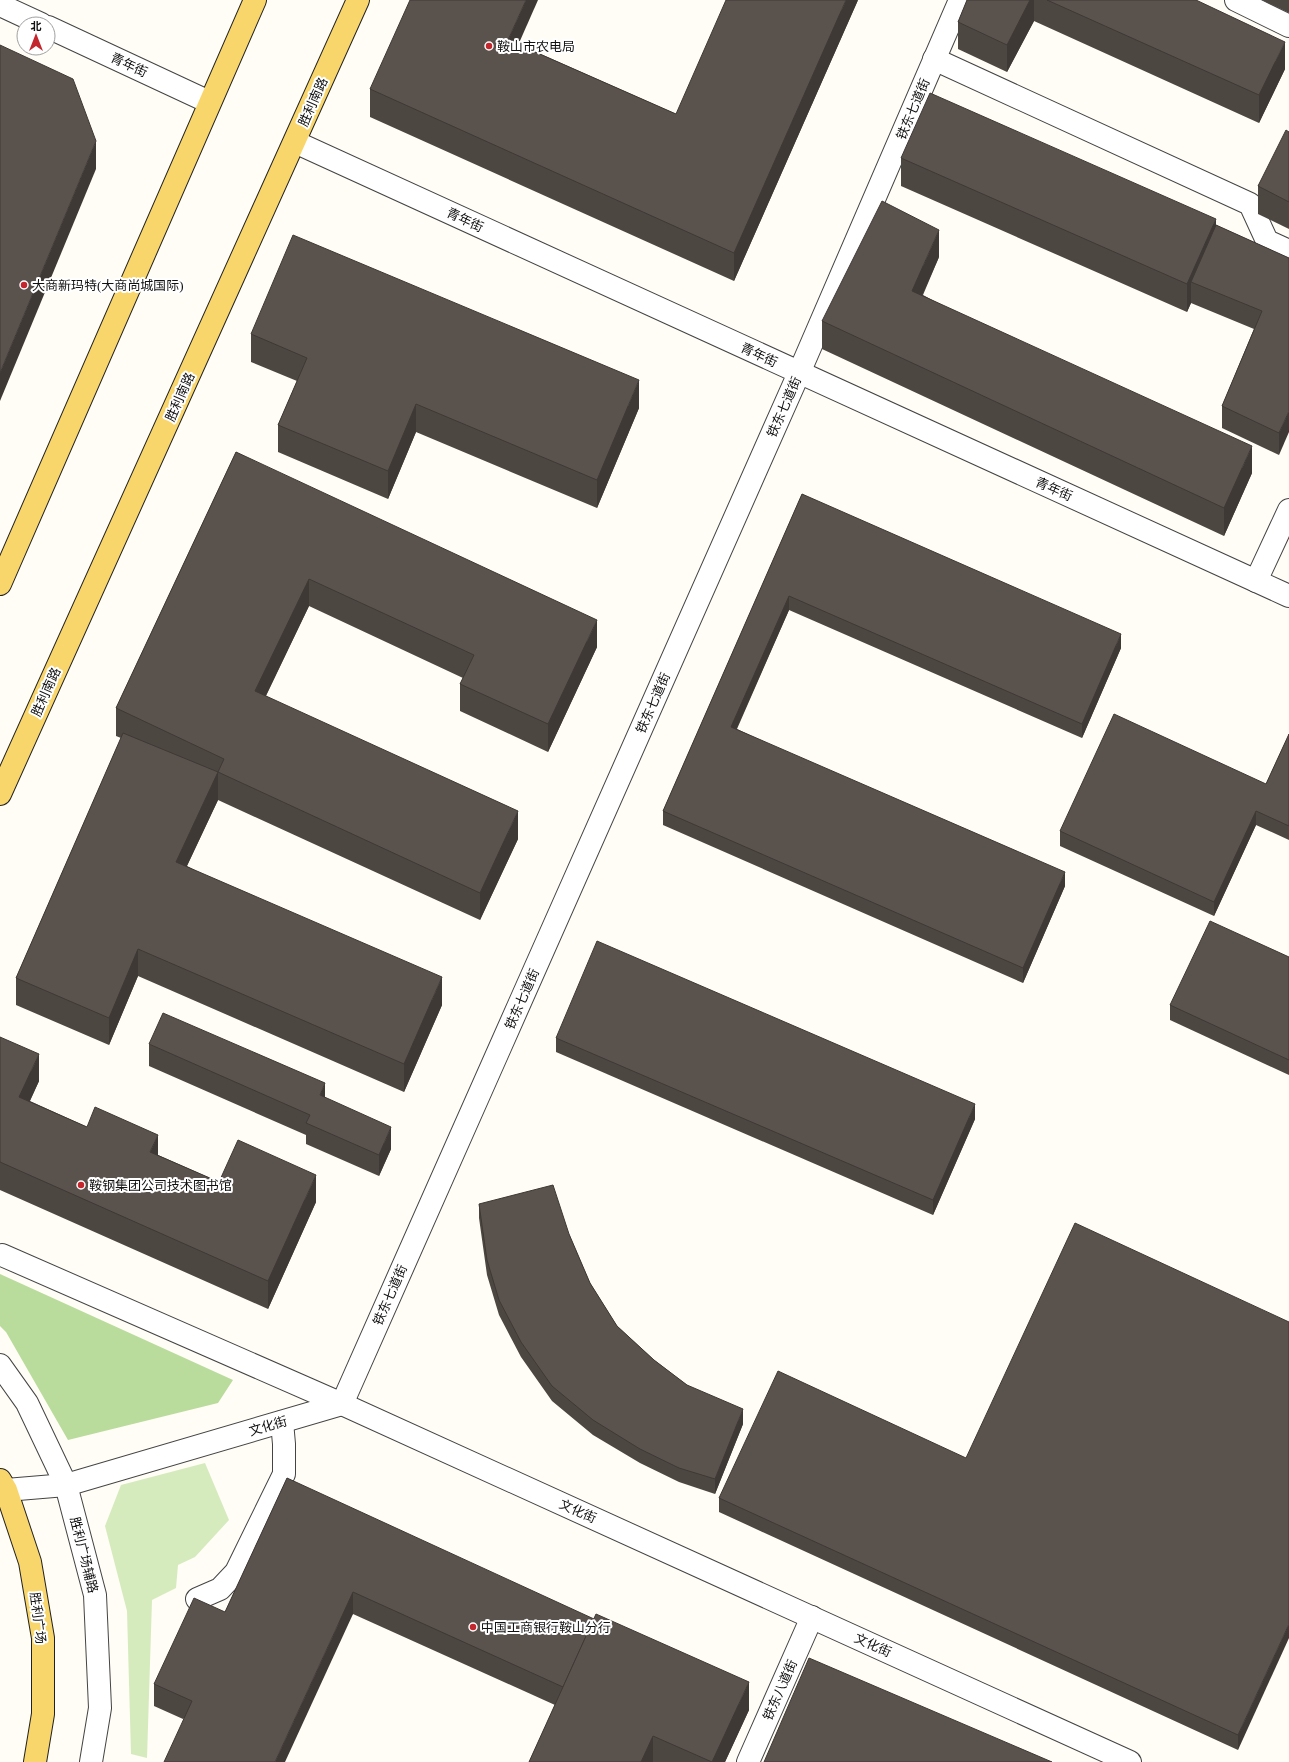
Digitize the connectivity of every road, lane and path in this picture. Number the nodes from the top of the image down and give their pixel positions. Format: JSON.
{"nodes":[{"id":1,"x":255,"y":0,"type":"edge"},
{"id":2,"x":358,"y":0,"type":"edge"},
{"id":3,"x":960,"y":0,"type":"edge"},
{"id":4,"x":1236,"y":0,"type":"edge"},
{"id":5,"x":0,"y":5,"type":"edge"},
{"id":6,"x":24,"y":16,"type":"edge"},
{"id":7,"x":1289,"y":26,"type":"edge"},
{"id":8,"x":56,"y":31,"type":"edge"},
{"id":9,"x":934,"y":59,"type":"junction"},
{"id":10,"x":209,"y":102,"type":"junction"},
{"id":11,"x":295,"y":142,"type":"junction"},
{"id":12,"x":1261,"y":184,"type":"edge"},
{"id":13,"x":1250,"y":204,"type":"junction"},
{"id":14,"x":1289,"y":251,"type":"edge"},
{"id":15,"x":799,"y":373,"type":"junction"},
{"id":16,"x":1289,"y":510,"type":"edge"},
{"id":17,"x":1256,"y":581,"type":"junction"},
{"id":18,"x":0,"y":584,"type":"edge"},
{"id":19,"x":1289,"y":596,"type":"edge"},
{"id":20,"x":0,"y":794,"type":"edge"},
{"id":21,"x":2,"y":1255,"type":"dead end"},
{"id":22,"x":0,"y":1365,"type":"edge"},
{"id":23,"x":342,"y":1404,"type":"junction"},
{"id":24,"x":282,"y":1422,"type":"junction"},
{"id":25,"x":66,"y":1484,"type":"junction"},
{"id":26,"x":3,"y":1485,"type":"edge"},
{"id":27,"x":197,"y":1599,"type":"edge"},
{"id":28,"x":812,"y":1617,"type":"junction"},
{"id":29,"x":35,"y":1762,"type":"edge"},
{"id":30,"x":91,"y":1762,"type":"edge"},
{"id":31,"x":748,"y":1762,"type":"edge"},
{"id":32,"x":1130,"y":1762,"type":"edge"}],
"edges":[{"from":1,"to":10,"type":"main road"},
{"from":2,"to":11,"type":"main road","name":"胜利南路"},
{"from":3,"to":9,"type":"street","name":"铁东七道街"},
{"from":4,"to":7,"type":"street"},
{"from":5,"to":6,"type":"street"},
{"from":8,"to":10,"type":"street","name":"青年街"},
{"from":9,"to":13,"type":"street"},
{"from":9,"to":15,"type":"street","name":"铁东七道街"},
{"from":10,"to":18,"type":"main road"},
{"from":11,"to":15,"type":"street","name":"青年街"},
{"from":11,"to":20,"type":"main road","name":"胜利南路"},
{"from":12,"to":13,"type":"street"},
{"from":13,"to":14,"type":"street"},
{"from":15,"to":17,"type":"street","name":"青年街"},
{"from":15,"to":23,"type":"street","name":"铁东七道街"},
{"from":16,"to":17,"type":"street"},
{"from":17,"to":19,"type":"street","name":"青年街"},
{"from":21,"to":23,"type":"street"},
{"from":22,"to":25,"type":"street","name":"胜利广场辅路"},
{"from":23,"to":24,"type":"street","name":"文化街"},
{"from":23,"to":28,"type":"street","name":"文化街"},
{"from":24,"to":25,"type":"street","name":"文化街"},
{"from":24,"to":27,"type":"street"},
{"from":25,"to":26,"type":"street","name":"文化街"},
{"from":25,"to":30,"type":"street","name":"胜利广场辅路"},
{"from":26,"to":29,"type":"main road","name":"胜利广场"},
{"from":28,"to":31,"type":"street","name":"铁东八道街"},
{"from":28,"to":32,"type":"street","name":"文化街"}]}
